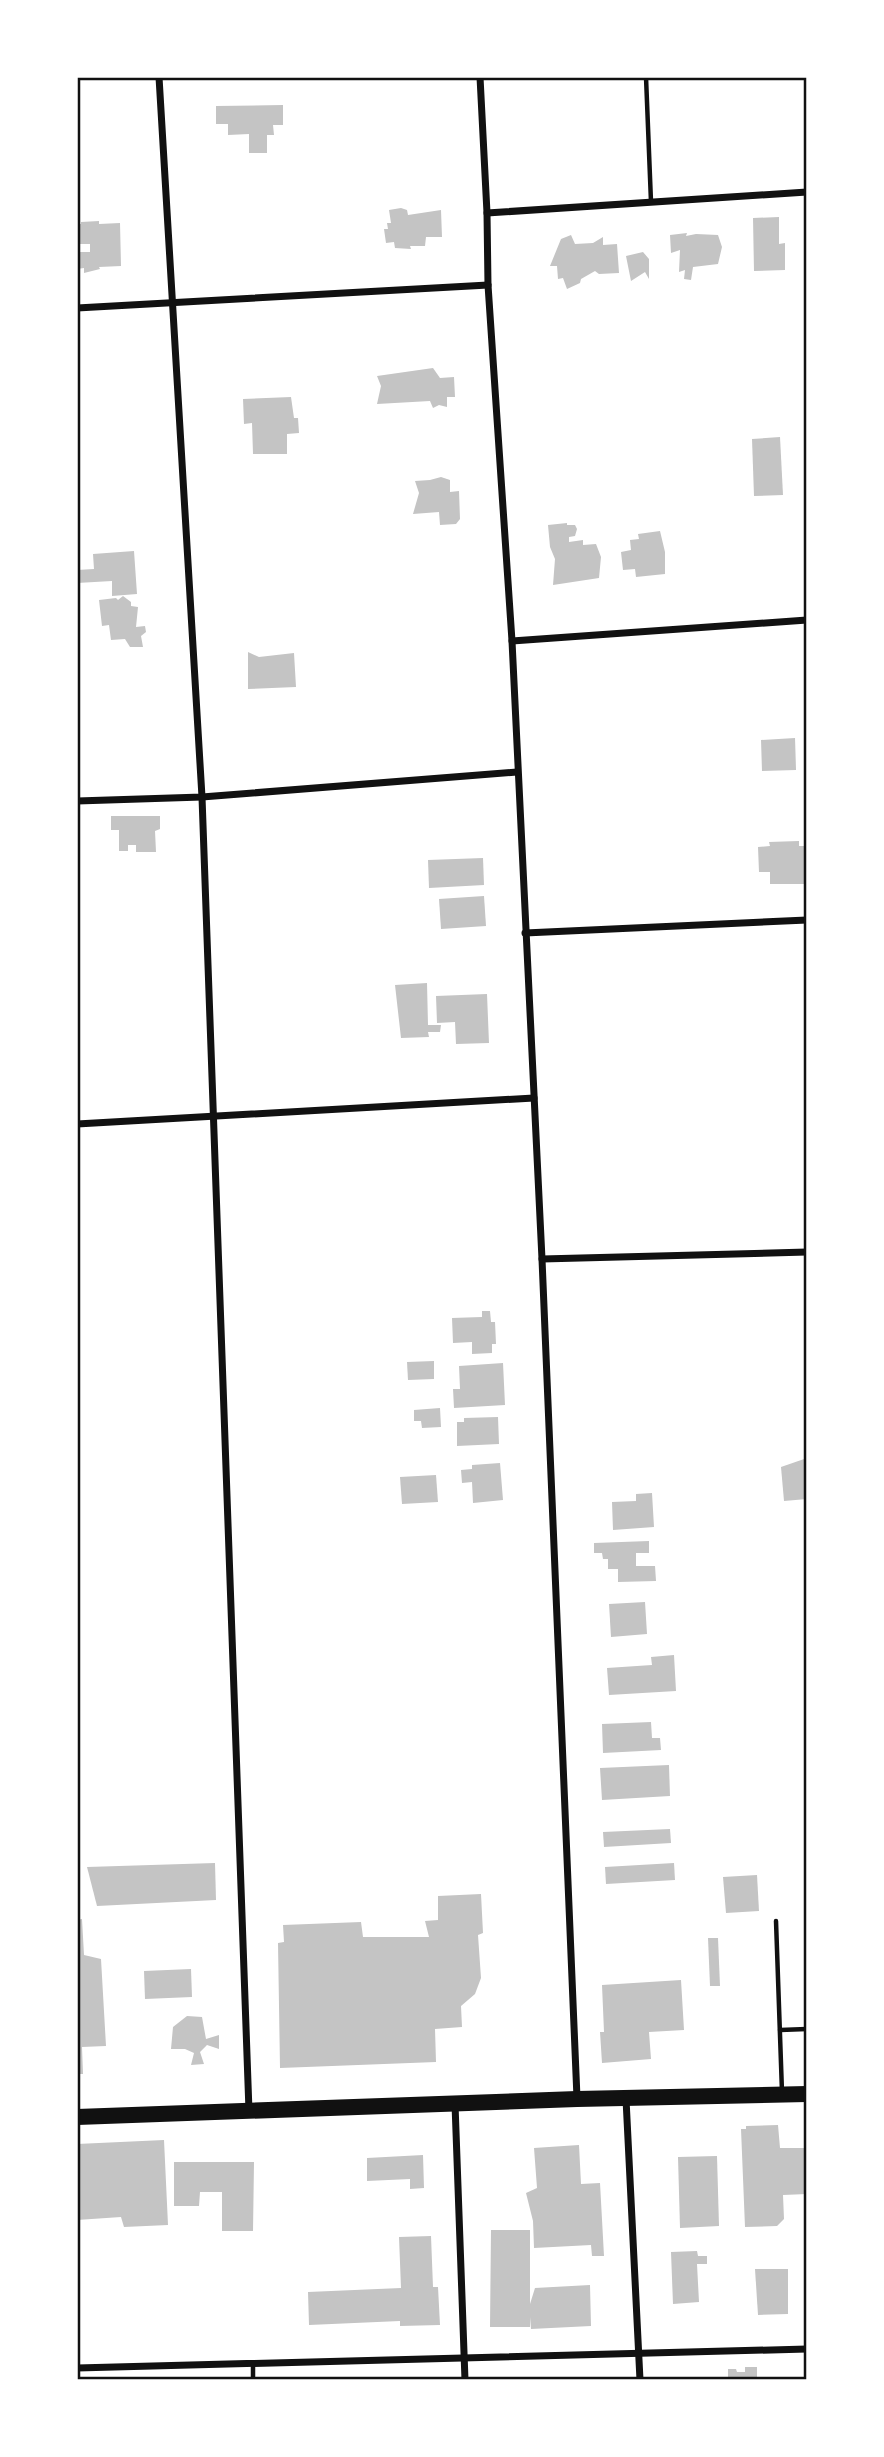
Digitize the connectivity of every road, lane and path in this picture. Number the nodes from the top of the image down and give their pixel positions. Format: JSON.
{"nodes":[{"id":1,"x":159,"y":77,"type":"edge"},
{"id":2,"x":480,"y":77,"type":"edge"},
{"id":3,"x":646,"y":77,"type":"edge"},
{"id":4,"x":807,"y":192,"type":"edge"},
{"id":5,"x":651,"y":202,"type":"junction"},
{"id":6,"x":487,"y":213,"type":"junction"},
{"id":7,"x":488,"y":285,"type":"junction"},
{"id":8,"x":173,"y":304,"type":"junction"},
{"id":9,"x":77,"y":308,"type":"edge"},
{"id":10,"x":807,"y":620,"type":"edge"},
{"id":11,"x":512,"y":641,"type":"junction"},
{"id":12,"x":517,"y":772,"type":"junction"},
{"id":13,"x":202,"y":797,"type":"junction"},
{"id":14,"x":77,"y":802,"type":"edge"},
{"id":15,"x":807,"y":920,"type":"edge"},
{"id":16,"x":525,"y":933,"type":"junction"},
{"id":17,"x":534,"y":1098,"type":"junction"},
{"id":18,"x":215,"y":1118,"type":"junction"},
{"id":19,"x":77,"y":1124,"type":"edge"},
{"id":20,"x":807,"y":1252,"type":"edge"},
{"id":21,"x":542,"y":1259,"type":"junction"},
{"id":22,"x":776,"y":1921,"type":"dead end"},
{"id":23,"x":807,"y":2029,"type":"edge"},
{"id":24,"x":780,"y":2030,"type":"junction"},
{"id":25,"x":807,"y":2094,"type":"edge"},
{"id":26,"x":782,"y":2095,"type":"junction"},
{"id":27,"x":577,"y":2099,"type":"junction"},
{"id":28,"x":626,"y":2099,"type":"junction"},
{"id":29,"x":455,"y":2104,"type":"junction"},
{"id":30,"x":249,"y":2111,"type":"junction"},
{"id":31,"x":77,"y":2117,"type":"edge"},
{"id":32,"x":807,"y":2349,"type":"edge"},
{"id":33,"x":638,"y":2353,"type":"junction"},
{"id":34,"x":464,"y":2358,"type":"junction"},
{"id":35,"x":253,"y":2363,"type":"junction"},
{"id":36,"x":77,"y":2368,"type":"edge"},
{"id":37,"x":253,"y":2380,"type":"edge"},
{"id":38,"x":465,"y":2380,"type":"edge"},
{"id":39,"x":640,"y":2380,"type":"edge"}],
"edges":[{"from":1,"to":8,"type":"street"},
{"from":2,"to":6,"type":"street"},
{"from":3,"to":5,"type":"lane"},
{"from":4,"to":5,"type":"street"},
{"from":5,"to":6,"type":"street"},
{"from":6,"to":7,"type":"street"},
{"from":7,"to":8,"type":"street"},
{"from":7,"to":11,"type":"street"},
{"from":8,"to":9,"type":"street"},
{"from":8,"to":13,"type":"street"},
{"from":10,"to":11,"type":"street"},
{"from":11,"to":12,"type":"street"},
{"from":12,"to":13,"type":"street"},
{"from":12,"to":16,"type":"street"},
{"from":13,"to":14,"type":"street"},
{"from":13,"to":18,"type":"street"},
{"from":15,"to":16,"type":"street"},
{"from":16,"to":17,"type":"street"},
{"from":17,"to":18,"type":"street"},
{"from":17,"to":21,"type":"street"},
{"from":18,"to":19,"type":"street"},
{"from":18,"to":30,"type":"street"},
{"from":20,"to":21,"type":"street"},
{"from":21,"to":27,"type":"street"},
{"from":22,"to":24,"type":"lane"},
{"from":23,"to":24,"type":"lane"},
{"from":24,"to":26,"type":"lane"},
{"from":25,"to":26,"type":"main road"},
{"from":26,"to":28,"type":"main road"},
{"from":27,"to":28,"type":"main road"},
{"from":27,"to":29,"type":"main road"},
{"from":28,"to":33,"type":"street"},
{"from":29,"to":30,"type":"main road"},
{"from":29,"to":34,"type":"street"},
{"from":30,"to":31,"type":"main road"},
{"from":32,"to":33,"type":"street"},
{"from":33,"to":34,"type":"street"},
{"from":33,"to":39,"type":"street"},
{"from":34,"to":35,"type":"street"},
{"from":34,"to":38,"type":"street"},
{"from":35,"to":36,"type":"street"},
{"from":35,"to":37,"type":"lane"}]}
